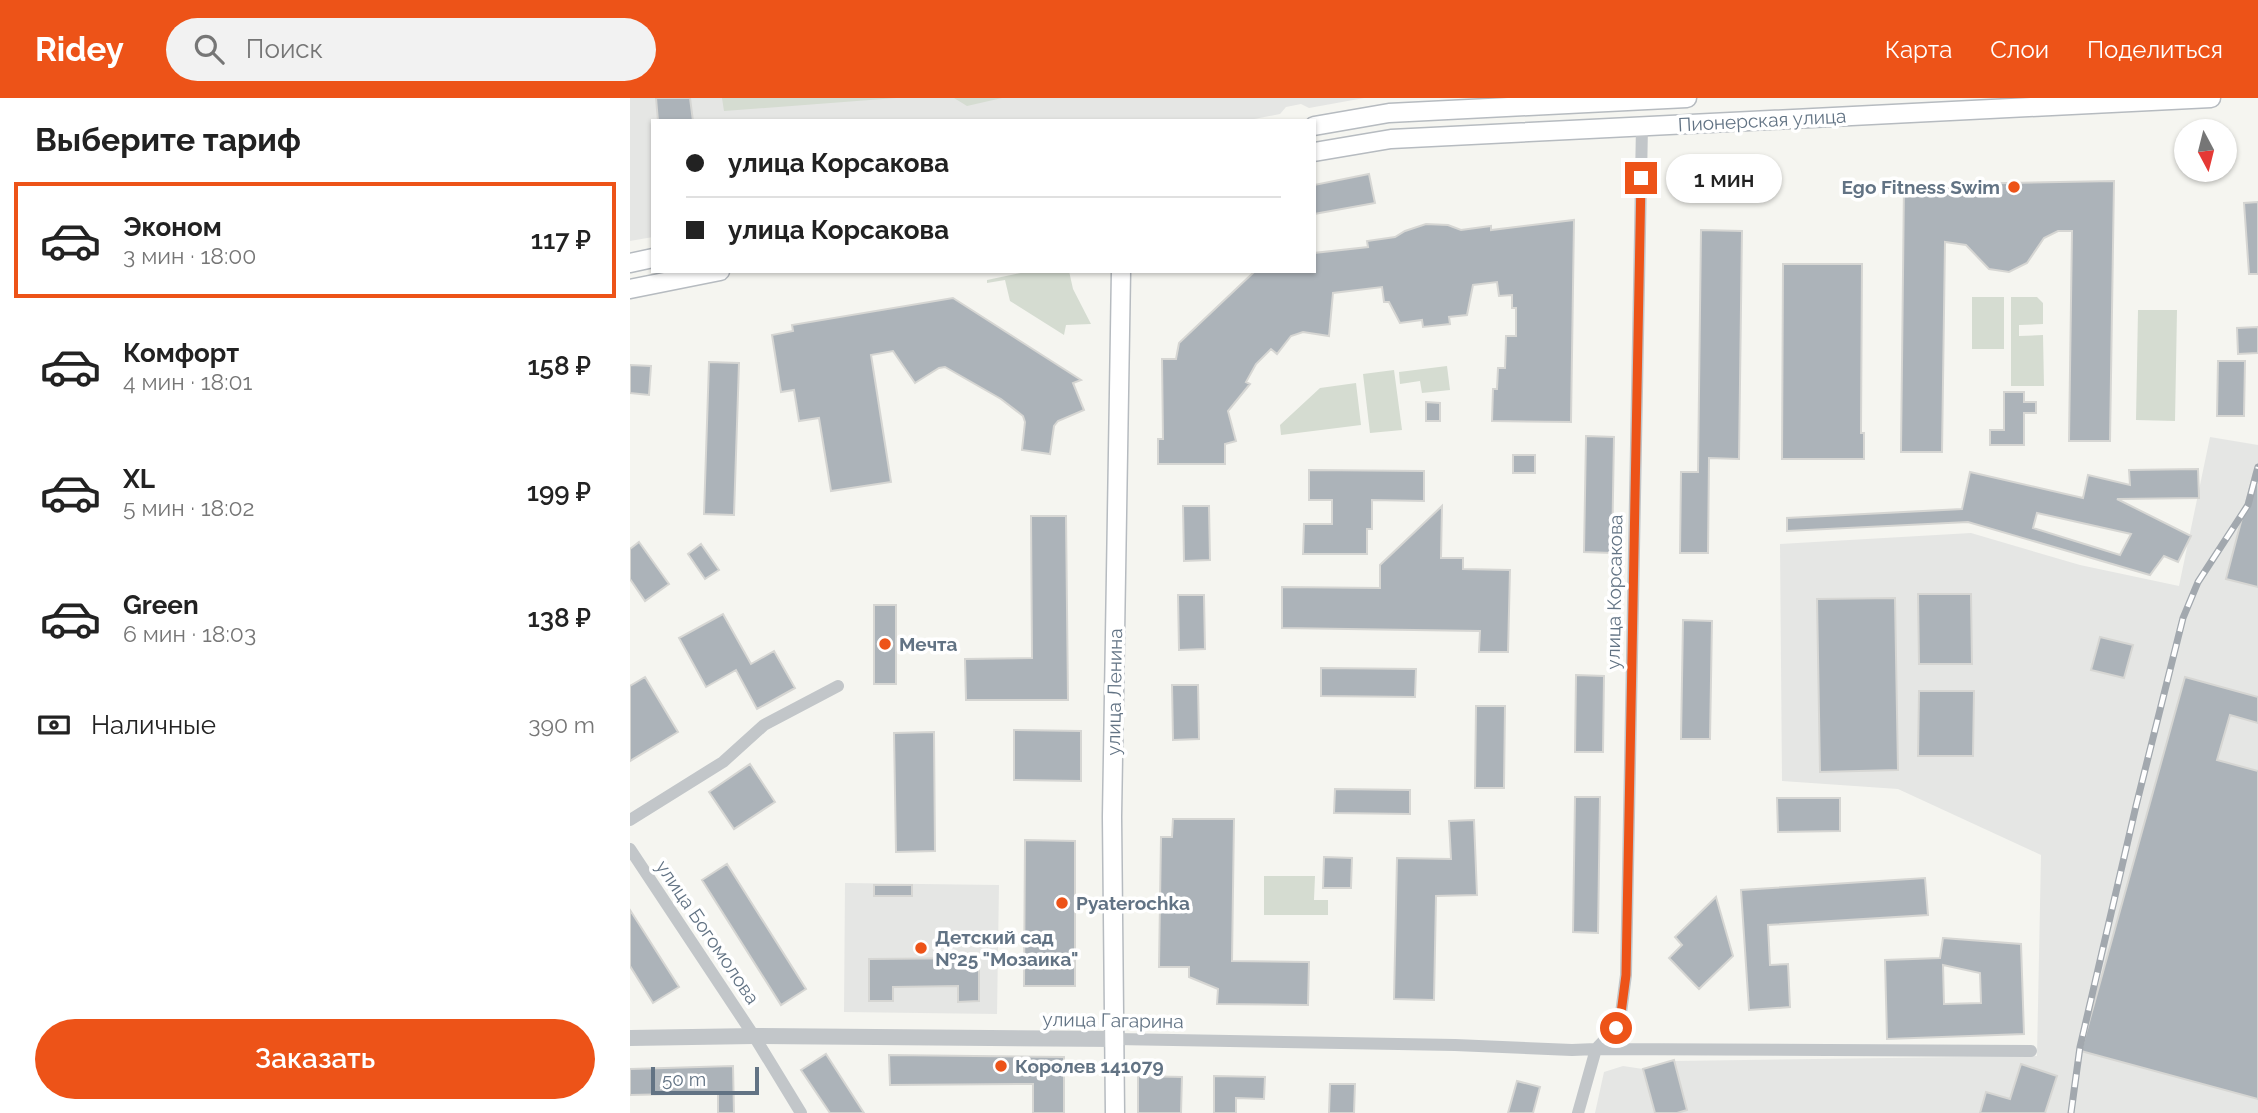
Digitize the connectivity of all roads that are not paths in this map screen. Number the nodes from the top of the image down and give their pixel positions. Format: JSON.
{"nodes":[{"id":1,"x":1686,"y":98,"type":"edge"},
{"id":2,"x":2211,"y":98,"type":"edge"},
{"id":3,"x":1316,"y":125,"type":"edge"},
{"id":4,"x":1642,"y":126,"type":"junction"},
{"id":5,"x":1316,"y":152,"type":"edge"},
{"id":6,"x":651,"y":258,"type":"edge"},
{"id":7,"x":630,"y":263,"type":"edge"},
{"id":8,"x":710,"y":273,"type":"edge"},
{"id":9,"x":1121,"y":273,"type":"edge"},
{"id":10,"x":630,"y":289,"type":"edge"},
{"id":11,"x":838,"y":686,"type":"dead end"},
{"id":12,"x":630,"y":820,"type":"edge"},
{"id":13,"x":630,"y":849,"type":"edge"},
{"id":14,"x":754,"y":1036,"type":"junction"},
{"id":15,"x":630,"y":1038,"type":"edge"},
{"id":16,"x":1116,"y":1039,"type":"junction"},
{"id":17,"x":1596,"y":1049,"type":"junction"},
{"id":18,"x":2031,"y":1051,"type":"dead end"},
{"id":19,"x":802,"y":1113,"type":"edge"},
{"id":20,"x":1115,"y":1113,"type":"edge"},
{"id":21,"x":1578,"y":1113,"type":"edge"}],
"edges":[{"from":1,"to":3,"type":"main road","name":"Пионерская улица"},
{"from":2,"to":4,"type":"main road","name":"Пионерская улица"},
{"from":4,"to":5,"type":"main road","name":"Пионерская улица"},
{"from":4,"to":17,"type":"street","name":"улица Корсакова"},
{"from":6,"to":7,"type":"main road"},
{"from":8,"to":10,"type":"main road"},
{"from":9,"to":16,"type":"main road","name":"улица Ленина"},
{"from":11,"to":12,"type":"street"},
{"from":13,"to":14,"type":"street","name":"улица Богомолова"},
{"from":14,"to":15,"type":"street","name":"улица Гагарина"},
{"from":14,"to":16,"type":"street","name":"улица Гагарина"},
{"from":14,"to":19,"type":"street","name":"улица Богомолова"},
{"from":16,"to":17,"type":"street","name":"улица Гагарина"},
{"from":16,"to":20,"type":"main road","name":"улица Ленина"},
{"from":17,"to":18,"type":"street","name":"улица Гагарина"},
{"from":17,"to":21,"type":"street"}]}
